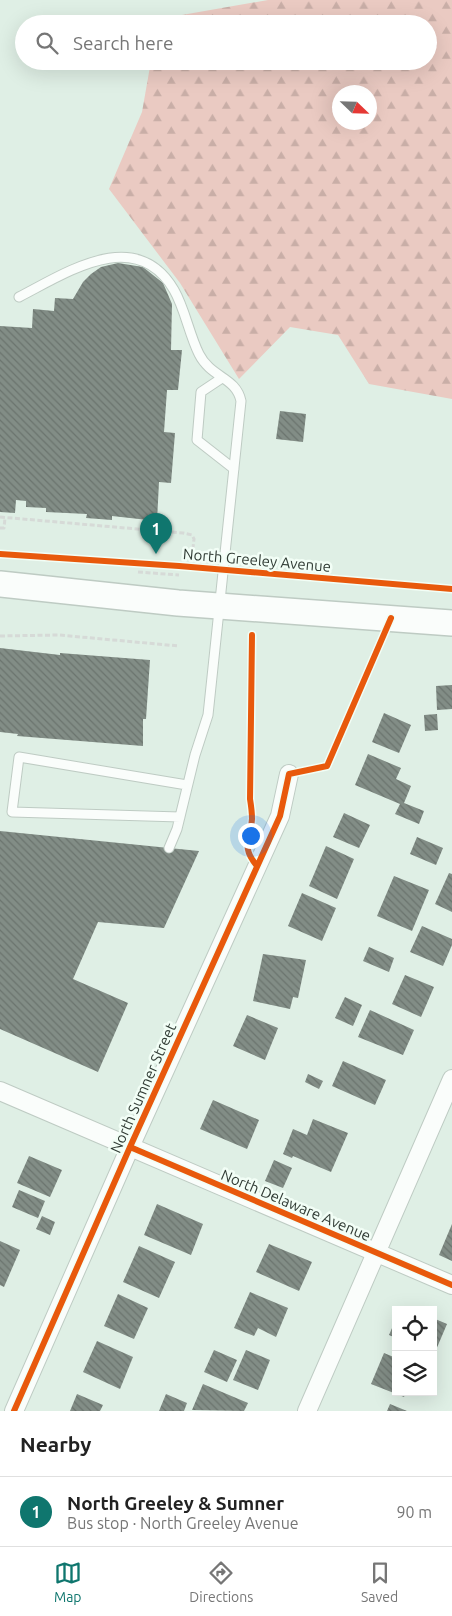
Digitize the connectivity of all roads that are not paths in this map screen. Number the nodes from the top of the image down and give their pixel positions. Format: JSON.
{"nodes":[{"id":1,"x":19,"y":297,"type":"dead end"},
{"id":2,"x":222,"y":378,"type":"junction"},
{"id":3,"x":234,"y":469,"type":"junction"},
{"id":4,"x":0,"y":584,"type":"edge"},
{"id":5,"x":220,"y":605,"type":"junction"},
{"id":6,"x":452,"y":623,"type":"edge"},
{"id":7,"x":289,"y":774,"type":"dead end"},
{"id":8,"x":187,"y":785,"type":"junction"},
{"id":9,"x":180,"y":817,"type":"junction"},
{"id":10,"x":169,"y":848,"type":"dead end"},
{"id":11,"x":452,"y":1079,"type":"edge"},
{"id":12,"x":0,"y":1091,"type":"edge"},
{"id":13,"x":130,"y":1147,"type":"junction"},
{"id":14,"x":376,"y":1253,"type":"junction"},
{"id":15,"x":452,"y":1285,"type":"edge"},
{"id":16,"x":14,"y":1411,"type":"edge"},
{"id":17,"x":307,"y":1411,"type":"edge"}],
"edges":[{"from":1,"to":2,"type":"lane"},
{"from":2,"to":3,"type":"lane"},
{"from":2,"to":3,"type":"lane"},
{"from":3,"to":5,"type":"lane"},
{"from":4,"to":5,"type":"main road"},
{"from":5,"to":6,"type":"main road"},
{"from":5,"to":8,"type":"lane"},
{"from":7,"to":13,"type":"street","name":"North Sumner Street"},
{"from":8,"to":9,"type":"lane"},
{"from":8,"to":9,"type":"lane"},
{"from":9,"to":10,"type":"lane"},
{"from":11,"to":14,"type":"street"},
{"from":12,"to":13,"type":"street","name":"North Delaware Avenue"},
{"from":13,"to":14,"type":"street","name":"North Delaware Avenue"},
{"from":13,"to":16,"type":"street","name":"North Sumner Street"},
{"from":14,"to":15,"type":"street","name":"North Delaware Avenue"},
{"from":14,"to":17,"type":"street"}]}
